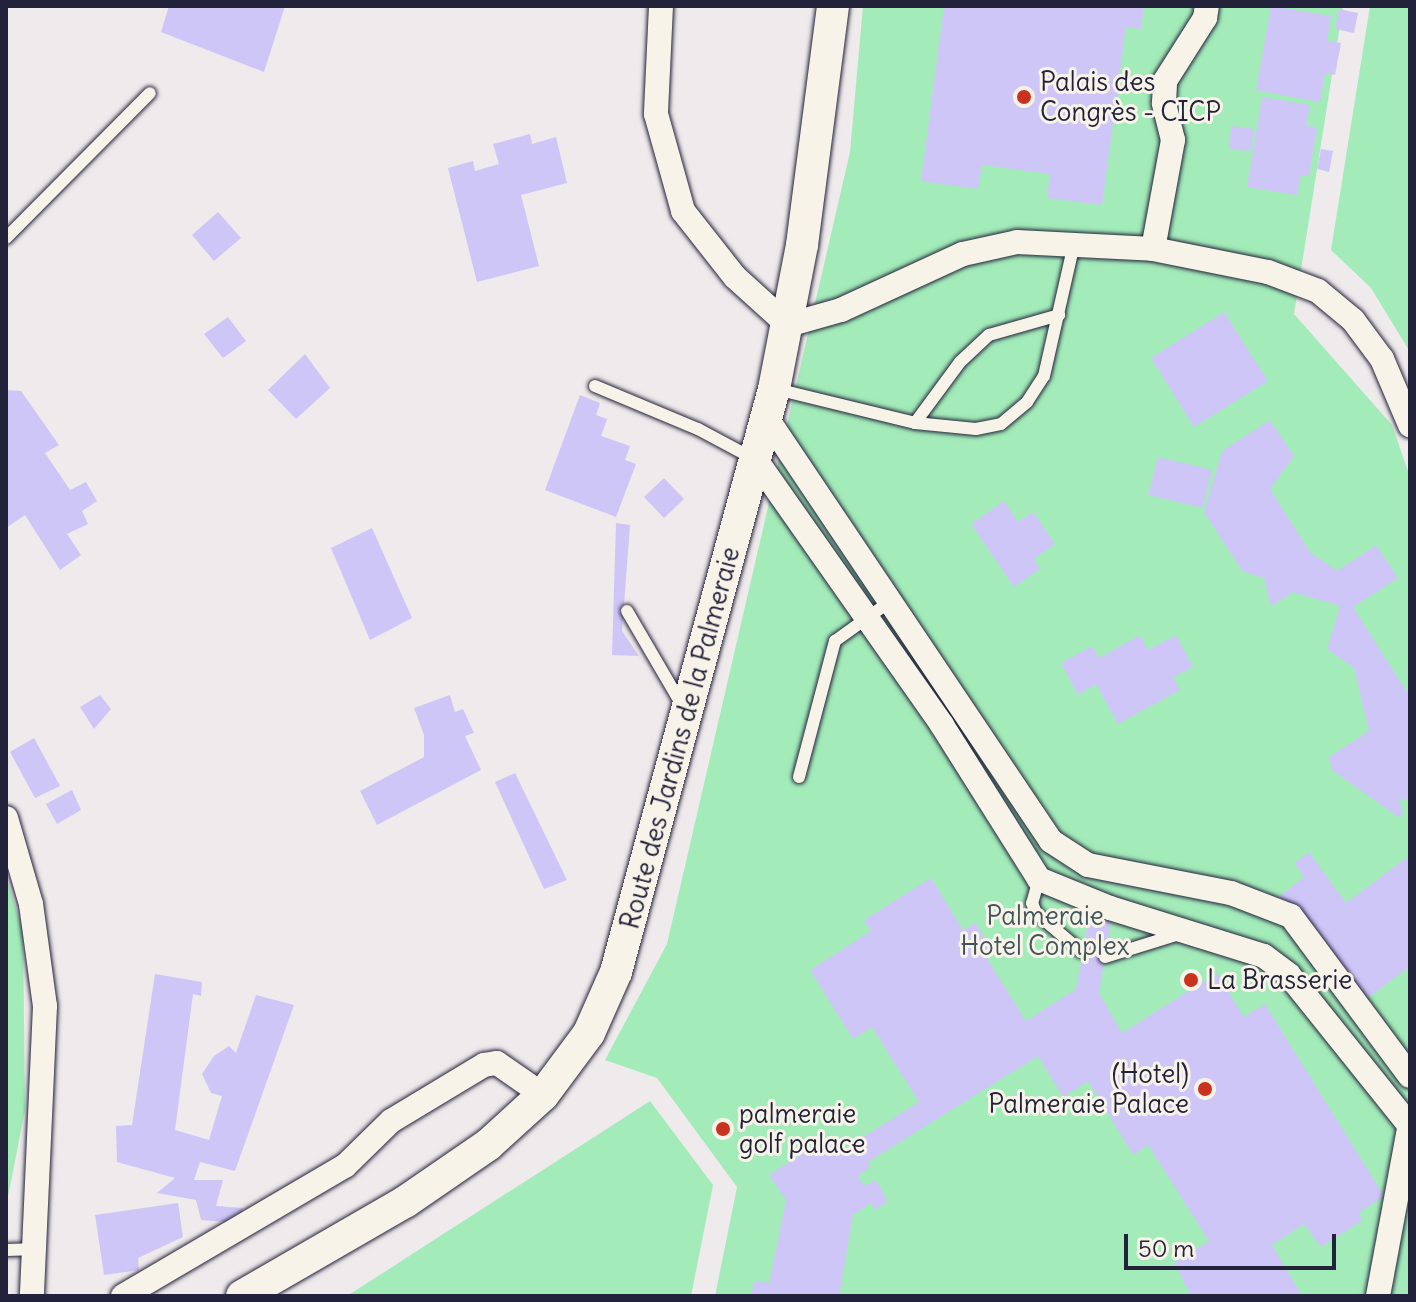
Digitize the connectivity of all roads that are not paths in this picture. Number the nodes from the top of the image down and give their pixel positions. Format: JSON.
{"nodes":[{"id":1,"x":661,"y":6,"type":"edge"},
{"id":2,"x":833,"y":6,"type":"edge"},
{"id":3,"x":1207,"y":6,"type":"edge"},
{"id":4,"x":150,"y":93,"type":"dead end"},
{"id":5,"x":6,"y":238,"type":"edge"},
{"id":6,"x":1075,"y":241,"type":"junction"},
{"id":7,"x":1153,"y":249,"type":"junction"},
{"id":8,"x":1059,"y":315,"type":"junction"},
{"id":9,"x":788,"y":325,"type":"junction"},
{"id":10,"x":595,"y":386,"type":"dead end"},
{"id":11,"x":770,"y":403,"type":"junction"},
{"id":12,"x":915,"y":423,"type":"junction"},
{"id":13,"x":1410,"y":425,"type":"edge"},
{"id":14,"x":756,"y":460,"type":"junction"},
{"id":15,"x":892,"y":600,"type":"junction"},
{"id":16,"x":627,"y":611,"type":"dead end"},
{"id":17,"x":867,"y":615,"type":"junction"},
{"id":18,"x":964,"y":708,"type":"junction"},
{"id":19,"x":686,"y":714,"type":"junction"},
{"id":20,"x":942,"y":725,"type":"junction"},
{"id":21,"x":799,"y":777,"type":"dead end"},
{"id":22,"x":6,"y":818,"type":"edge"},
{"id":23,"x":1039,"y":879,"type":"junction"},
{"id":24,"x":1189,"y":931,"type":"junction"},
{"id":25,"x":1082,"y":952,"type":"dead end"},
{"id":26,"x":1105,"y":957,"type":"dead end"},
{"id":27,"x":1410,"y":1076,"type":"edge"},
{"id":28,"x":543,"y":1095,"type":"junction"},
{"id":29,"x":1410,"y":1124,"type":"edge"},
{"id":30,"x":18,"y":1250,"type":"edge"},
{"id":31,"x":32,"y":1296,"type":"edge"},
{"id":32,"x":123,"y":1296,"type":"edge"},
{"id":33,"x":242,"y":1296,"type":"edge"},
{"id":34,"x":1378,"y":1296,"type":"edge"}],
"edges":[{"from":1,"to":9,"type":"street"},
{"from":2,"to":9,"type":"street","name":"Route des Jardins de la Palmeraie"},
{"from":3,"to":7,"type":"street"},
{"from":4,"to":5,"type":"lane"},
{"from":6,"to":7,"type":"street"},
{"from":6,"to":8,"type":"lane"},
{"from":6,"to":9,"type":"street"},
{"from":7,"to":13,"type":"street"},
{"from":8,"to":12,"type":"lane"},
{"from":8,"to":12,"type":"lane"},
{"from":9,"to":11,"type":"street","name":"Route des Jardins de la Palmeraie"},
{"from":10,"to":14,"type":"lane"},
{"from":11,"to":12,"type":"lane"},
{"from":11,"to":14,"type":"street","name":"Route des Jardins de la Palmeraie"},
{"from":11,"to":15,"type":"street"},
{"from":14,"to":17,"type":"street"},
{"from":14,"to":19,"type":"street","name":"Route des Jardins de la Palmeraie"},
{"from":15,"to":17,"type":"lane"},
{"from":15,"to":18,"type":"street"},
{"from":16,"to":19,"type":"lane"},
{"from":17,"to":20,"type":"street"},
{"from":17,"to":21,"type":"lane"},
{"from":18,"to":20,"type":"street"},
{"from":18,"to":27,"type":"street"},
{"from":19,"to":28,"type":"street","name":"Route des Jardins de la Palmeraie"},
{"from":20,"to":23,"type":"street"},
{"from":22,"to":30,"type":"street"},
{"from":23,"to":24,"type":"street"},
{"from":23,"to":25,"type":"lane"},
{"from":24,"to":26,"type":"lane"},
{"from":24,"to":29,"type":"street"},
{"from":28,"to":32,"type":"street"},
{"from":28,"to":33,"type":"street","name":"Route des Jardins de la Palmeraie"},
{"from":29,"to":34,"type":"street"},
{"from":30,"to":31,"type":"street"}]}
